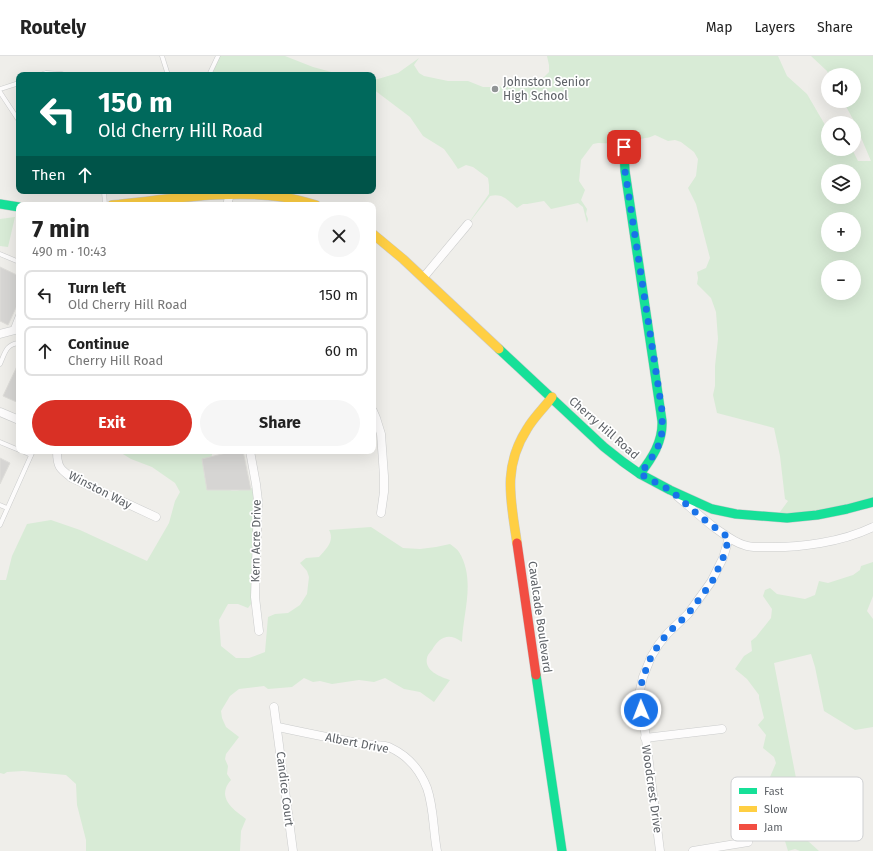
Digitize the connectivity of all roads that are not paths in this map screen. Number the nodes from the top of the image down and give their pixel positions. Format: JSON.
{"nodes":[{"id":1,"x":162,"y":56,"type":"edge"},
{"id":2,"x":218,"y":56,"type":"edge"},
{"id":3,"x":167,"y":72,"type":"edge"},
{"id":4,"x":210,"y":72,"type":"edge"},
{"id":5,"x":16,"y":83,"type":"edge"},
{"id":6,"x":0,"y":90,"type":"edge"},
{"id":7,"x":16,"y":116,"type":"edge"},
{"id":8,"x":623,"y":135,"type":"dead end"},
{"id":9,"x":194,"y":194,"type":"edge"},
{"id":10,"x":230,"y":194,"type":"junction"},
{"id":11,"x":265,"y":194,"type":"edge"},
{"id":12,"x":265,"y":194,"type":"edge"},
{"id":13,"x":134,"y":202,"type":"edge"},
{"id":14,"x":228,"y":202,"type":"edge"},
{"id":15,"x":307,"y":202,"type":"edge"},
{"id":16,"x":0,"y":204,"type":"edge"},
{"id":17,"x":16,"y":207,"type":"edge"},
{"id":18,"x":468,"y":224,"type":"dead end"},
{"id":19,"x":376,"y":236,"type":"edge"},
{"id":20,"x":0,"y":254,"type":"edge"},
{"id":21,"x":16,"y":261,"type":"edge"},
{"id":22,"x":423,"y":278,"type":"junction"},
{"id":23,"x":15,"y":330,"type":"edge"},
{"id":24,"x":0,"y":334,"type":"edge"},
{"id":25,"x":16,"y":344,"type":"edge"},
{"id":26,"x":0,"y":364,"type":"edge"},
{"id":27,"x":552,"y":397,"type":"junction"},
{"id":28,"x":0,"y":412,"type":"edge"},
{"id":29,"x":376,"y":418,"type":"edge"},
{"id":30,"x":16,"y":419,"type":"edge"},
{"id":31,"x":0,"y":442,"type":"edge"},
{"id":32,"x":16,"y":448,"type":"edge"},
{"id":33,"x":32,"y":454,"type":"edge"},
{"id":34,"x":57,"y":454,"type":"edge"},
{"id":35,"x":251,"y":454,"type":"edge"},
{"id":36,"x":640,"y":474,"type":"junction"},
{"id":37,"x":670,"y":490,"type":"junction"},
{"id":38,"x":873,"y":502,"type":"edge"},
{"id":39,"x":0,"y":505,"type":"edge"},
{"id":40,"x":7,"y":508,"type":"junction"},
{"id":41,"x":381,"y":513,"type":"dead end"},
{"id":42,"x":156,"y":517,"type":"dead end"},
{"id":43,"x":0,"y":525,"type":"edge"},
{"id":44,"x":873,"y":527,"type":"edge"},
{"id":45,"x":729,"y":538,"type":"junction"},
{"id":46,"x":259,"y":631,"type":"dead end"},
{"id":47,"x":274,"y":707,"type":"dead end"},
{"id":48,"x":278,"y":727,"type":"junction"},
{"id":49,"x":722,"y":729,"type":"dead end"},
{"id":50,"x":645,"y":738,"type":"junction"},
{"id":51,"x":748,"y":842,"type":"dead end"},
{"id":52,"x":293,"y":851,"type":"edge"},
{"id":53,"x":437,"y":851,"type":"edge"},
{"id":54,"x":562,"y":851,"type":"edge"},
{"id":55,"x":660,"y":851,"type":"edge"},
{"id":56,"x":693,"y":851,"type":"edge"}],
"edges":[{"from":1,"to":3,"type":"lane"},
{"from":2,"to":4,"type":"lane"},
{"from":5,"to":6,"type":"lane"},
{"from":6,"to":7,"type":"lane"},
{"from":8,"to":36,"type":"main road"},
{"from":9,"to":10,"type":"main road"},
{"from":9,"to":13,"type":"main road"},
{"from":10,"to":12,"type":"main road"},
{"from":10,"to":14,"type":"street"},
{"from":11,"to":15,"type":"main road"},
{"from":16,"to":17,"type":"main road"},
{"from":18,"to":22,"type":"street"},
{"from":19,"to":22,"type":"main road","name":"Cherry Hill Road"},
{"from":20,"to":21,"type":"lane"},
{"from":22,"to":27,"type":"main road","name":"Cherry Hill Road"},
{"from":23,"to":24,"type":"street"},
{"from":25,"to":26,"type":"lane"},
{"from":27,"to":36,"type":"main road","name":"Cherry Hill Road"},
{"from":27,"to":54,"type":"main road","name":"Cavalcade Boulevard"},
{"from":28,"to":30,"type":"street"},
{"from":29,"to":41,"type":"street"},
{"from":31,"to":32,"type":"lane"},
{"from":33,"to":40,"type":"lane"},
{"from":34,"to":42,"type":"street","name":"Winston Way"},
{"from":35,"to":46,"type":"street","name":"Kern Acre Drive"},
{"from":36,"to":37,"type":"main road","name":"Cherry Hill Road"},
{"from":37,"to":38,"type":"main road","name":"Cherry Hill Road"},
{"from":37,"to":45,"type":"street"},
{"from":39,"to":40,"type":"lane"},
{"from":40,"to":43,"type":"lane"},
{"from":44,"to":45,"type":"street"},
{"from":45,"to":50,"type":"street","name":"Woodcrest Drive"},
{"from":47,"to":48,"type":"street"},
{"from":48,"to":52,"type":"street","name":"Candice Court"},
{"from":48,"to":53,"type":"street","name":"Albert Drive"},
{"from":49,"to":50,"type":"street"},
{"from":50,"to":55,"type":"street","name":"Woodcrest Drive"},
{"from":51,"to":56,"type":"street"}]}
